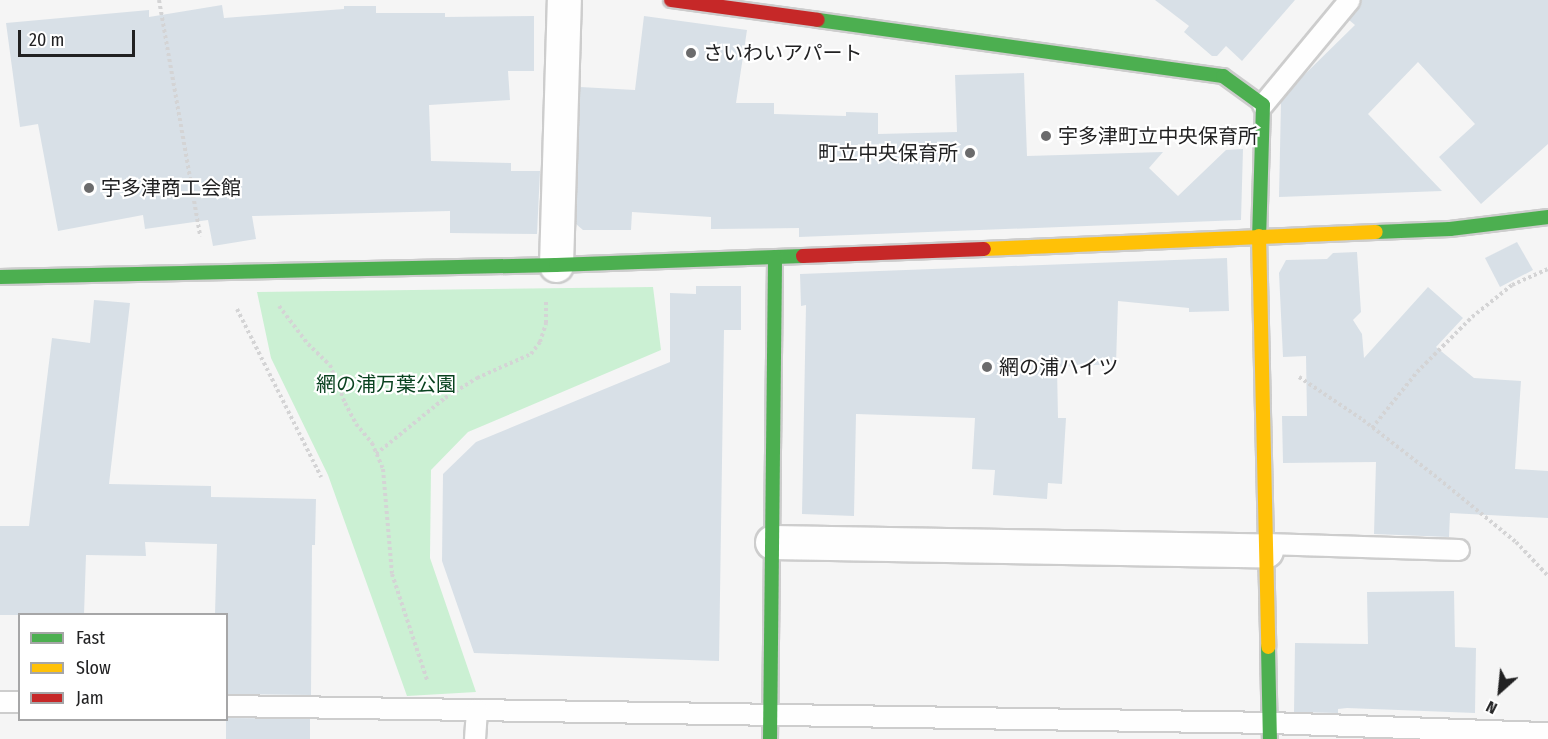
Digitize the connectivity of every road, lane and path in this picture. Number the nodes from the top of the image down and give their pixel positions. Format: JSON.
{"nodes":[{"id":1,"x":159,"y":0,"type":"edge"},
{"id":2,"x":564,"y":0,"type":"edge"},
{"id":3,"x":672,"y":0,"type":"edge"},
{"id":4,"x":1350,"y":0,"type":"edge"},
{"id":5,"x":1263,"y":105,"type":"junction"},
{"id":6,"x":1548,"y":217,"type":"edge"},
{"id":7,"x":1259,"y":238,"type":"junction"},
{"id":8,"x":775,"y":257,"type":"junction"},
{"id":9,"x":551,"y":265,"type":"junction"},
{"id":10,"x":1548,"y":269,"type":"edge"},
{"id":11,"x":267,"y":271,"type":"junction"},
{"id":12,"x":212,"y":272,"type":"junction"},
{"id":13,"x":0,"y":277,"type":"edge"},
{"id":14,"x":1262,"y":357,"type":"junction"},
{"id":15,"x":1372,"y":428,"type":"junction"},
{"id":16,"x":376,"y":454,"type":"junction"},
{"id":17,"x":321,"y":477,"type":"dead end"},
{"id":18,"x":772,"y":542,"type":"junction"},
{"id":19,"x":1266,"y":548,"type":"junction"},
{"id":20,"x":1459,"y":550,"type":"dead end"},
{"id":21,"x":1548,"y":576,"type":"edge"},
{"id":22,"x":0,"y":702,"type":"edge"},
{"id":23,"x":18,"y":702,"type":"edge"},
{"id":24,"x":228,"y":706,"type":"edge"},
{"id":25,"x":436,"y":709,"type":"junction"},
{"id":26,"x":477,"y":710,"type":"junction"},
{"id":27,"x":771,"y":714,"type":"junction"},
{"id":28,"x":1270,"y":731,"type":"edge"},
{"id":29,"x":1548,"y":733,"type":"edge"},
{"id":30,"x":475,"y":739,"type":"edge"},
{"id":31,"x":770,"y":739,"type":"edge"}],
"edges":[{"from":1,"to":12,"type":"path"},
{"from":2,"to":9,"type":"street"},
{"from":3,"to":5,"type":"street"},
{"from":4,"to":5,"type":"lane"},
{"from":5,"to":7,"type":"street"},
{"from":6,"to":7,"type":"street"},
{"from":7,"to":8,"type":"street"},
{"from":7,"to":14,"type":"street"},
{"from":8,"to":9,"type":"street"},
{"from":8,"to":18,"type":"street"},
{"from":9,"to":11,"type":"street"},
{"from":9,"to":16,"type":"path"},
{"from":10,"to":15,"type":"path"},
{"from":11,"to":12,"type":"street"},
{"from":11,"to":16,"type":"path"},
{"from":12,"to":13,"type":"street"},
{"from":12,"to":17,"type":"path"},
{"from":14,"to":15,"type":"path"},
{"from":14,"to":19,"type":"street"},
{"from":15,"to":21,"type":"path"},
{"from":16,"to":25,"type":"path"},
{"from":18,"to":19,"type":"street"},
{"from":18,"to":27,"type":"street"},
{"from":19,"to":20,"type":"lane"},
{"from":19,"to":28,"type":"street"},
{"from":22,"to":23,"type":"lane"},
{"from":24,"to":25,"type":"lane"},
{"from":25,"to":26,"type":"lane"},
{"from":26,"to":27,"type":"lane"},
{"from":26,"to":30,"type":"lane"},
{"from":27,"to":28,"type":"lane"},
{"from":27,"to":31,"type":"street"},
{"from":28,"to":29,"type":"lane"}]}
